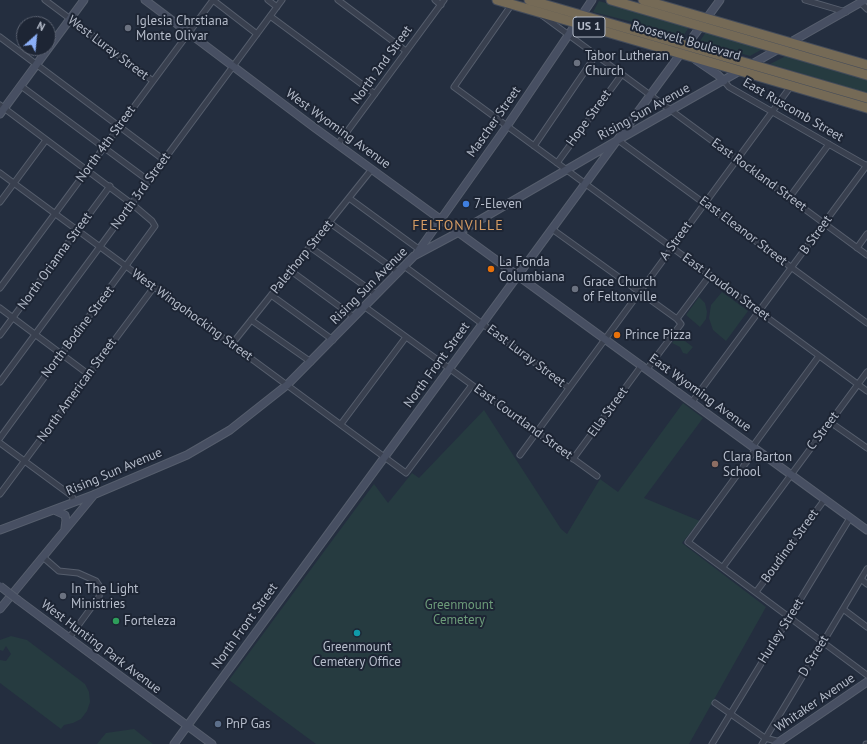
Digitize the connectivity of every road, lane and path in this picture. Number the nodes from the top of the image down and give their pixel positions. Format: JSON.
{"nodes":[{"id":1,"x":45,"y":0,"type":"edge"},
{"id":2,"x":84,"y":0,"type":"edge"},
{"id":3,"x":144,"y":0,"type":"edge"},
{"id":4,"x":213,"y":0,"type":"edge"},
{"id":5,"x":268,"y":0,"type":"edge"},
{"id":6,"x":282,"y":0,"type":"edge"},
{"id":7,"x":338,"y":0,"type":"edge"},
{"id":8,"x":435,"y":0,"type":"edge"},
{"id":9,"x":497,"y":0,"type":"edge"},
{"id":10,"x":529,"y":0,"type":"edge"},
{"id":11,"x":592,"y":0,"type":"edge"},
{"id":12,"x":611,"y":0,"type":"edge"},
{"id":13,"x":643,"y":0,"type":"edge"},
{"id":14,"x":720,"y":0,"type":"edge"},
{"id":15,"x":805,"y":0,"type":"edge"},
{"id":16,"x":863,"y":1,"type":"edge"},
{"id":17,"x":442,"y":2,"type":"edge"},
{"id":18,"x":512,"y":4,"type":"junction"},
{"id":19,"x":632,"y":6,"type":"junction"},
{"id":20,"x":277,"y":7,"type":"junction"},
{"id":21,"x":670,"y":8,"type":"junction"},
{"id":22,"x":867,"y":9,"type":"edge"},
{"id":23,"x":538,"y":12,"type":"junction"},
{"id":24,"x":846,"y":12,"type":"junction"},
{"id":25,"x":270,"y":16,"type":"junction"},
{"id":26,"x":70,"y":19,"type":"junction"},
{"id":27,"x":579,"y":19,"type":"junction"},
{"id":28,"x":704,"y":22,"type":"junction"},
{"id":29,"x":624,"y":28,"type":"junction"},
{"id":30,"x":189,"y":33,"type":"junction"},
{"id":31,"x":257,"y":34,"type":"junction"},
{"id":32,"x":568,"y":35,"type":"junction"},
{"id":33,"x":0,"y":37,"type":"edge"},
{"id":34,"x":791,"y":43,"type":"junction"},
{"id":35,"x":686,"y":46,"type":"junction"},
{"id":36,"x":659,"y":47,"type":"junction"},
{"id":37,"x":780,"y":49,"type":"junction"},
{"id":38,"x":406,"y":51,"type":"junction"},
{"id":39,"x":681,"y":54,"type":"junction"},
{"id":40,"x":596,"y":55,"type":"junction"},
{"id":41,"x":691,"y":56,"type":"junction"},
{"id":42,"x":36,"y":65,"type":"junction"},
{"id":43,"x":753,"y":65,"type":"junction"},
{"id":44,"x":867,"y":65,"type":"edge"},
{"id":45,"x":233,"y":66,"type":"junction"},
{"id":46,"x":742,"y":71,"type":"junction"},
{"id":47,"x":622,"y":74,"type":"junction"},
{"id":48,"x":867,"y":74,"type":"edge"},
{"id":49,"x":153,"y":81,"type":"junction"},
{"id":50,"x":724,"y":82,"type":"junction"},
{"id":51,"x":21,"y":86,"type":"junction"},
{"id":52,"x":791,"y":86,"type":"junction"},
{"id":53,"x":375,"y":94,"type":"junction"},
{"id":54,"x":650,"y":95,"type":"junction"},
{"id":55,"x":867,"y":98,"type":"edge"},
{"id":56,"x":867,"y":108,"type":"edge"},
{"id":57,"x":2,"y":109,"type":"edge"},
{"id":58,"x":672,"y":111,"type":"junction"},
{"id":59,"x":772,"y":112,"type":"junction"},
{"id":60,"x":120,"y":126,"type":"junction"},
{"id":61,"x":507,"y":126,"type":"junction"},
{"id":62,"x":46,"y":140,"type":"junction"},
{"id":63,"x":618,"y":140,"type":"junction"},
{"id":64,"x":338,"y":144,"type":"junction"},
{"id":65,"x":829,"y":144,"type":"junction"},
{"id":66,"x":534,"y":146,"type":"junction"},
{"id":67,"x":104,"y":148,"type":"junction"},
{"id":68,"x":164,"y":160,"type":"junction"},
{"id":69,"x":737,"y":160,"type":"junction"},
{"id":70,"x":557,"y":162,"type":"junction"},
{"id":71,"x":867,"y":165,"type":"edge"},
{"id":72,"x":372,"y":169,"type":"junction"},
{"id":73,"x":87,"y":170,"type":"junction"},
{"id":74,"x":567,"y":171,"type":"junction"},
{"id":75,"x":0,"y":173,"type":"edge"},
{"id":76,"x":149,"y":181,"type":"junction"},
{"id":77,"x":14,"y":183,"type":"junction"},
{"id":78,"x":585,"y":184,"type":"junction"},
{"id":79,"x":110,"y":186,"type":"junction"},
{"id":80,"x":348,"y":198,"type":"junction"},
{"id":81,"x":789,"y":198,"type":"junction"},
{"id":82,"x":0,"y":202,"type":"edge"},
{"id":83,"x":704,"y":203,"type":"junction"},
{"id":84,"x":132,"y":204,"type":"junction"},
{"id":85,"x":55,"y":214,"type":"junction"},
{"id":86,"x":441,"y":219,"type":"junction"},
{"id":87,"x":330,"y":223,"type":"junction"},
{"id":88,"x":824,"y":224,"type":"junction"},
{"id":89,"x":552,"y":229,"type":"junction"},
{"id":90,"x":78,"y":230,"type":"junction"},
{"id":91,"x":460,"y":232,"type":"junction"},
{"id":92,"x":867,"y":234,"type":"edge"},
{"id":93,"x":100,"y":247,"type":"junction"},
{"id":94,"x":310,"y":247,"type":"junction"},
{"id":95,"x":672,"y":248,"type":"junction"},
{"id":96,"x":857,"y":248,"type":"junction"},
{"id":97,"x":420,"y":250,"type":"junction"},
{"id":98,"x":867,"y":255,"type":"edge"},
{"id":99,"x":414,"y":256,"type":"junction"},
{"id":100,"x":404,"y":266,"type":"junction"},
{"id":101,"x":127,"y":267,"type":"junction"},
{"id":102,"x":792,"y":268,"type":"junction"},
{"id":103,"x":291,"y":271,"type":"junction"},
{"id":104,"x":398,"y":272,"type":"junction"},
{"id":105,"x":518,"y":275,"type":"junction"},
{"id":106,"x":710,"y":275,"type":"junction"},
{"id":107,"x":154,"y":287,"type":"junction"},
{"id":108,"x":0,"y":288,"type":"edge"},
{"id":109,"x":640,"y":292,"type":"junction"},
{"id":110,"x":376,"y":294,"type":"junction"},
{"id":111,"x":271,"y":295,"type":"junction"},
{"id":112,"x":180,"y":306,"type":"junction"},
{"id":113,"x":365,"y":307,"type":"junction"},
{"id":114,"x":0,"y":308,"type":"edge"},
{"id":115,"x":176,"y":312,"type":"dead end"},
{"id":116,"x":760,"y":312,"type":"junction"},
{"id":117,"x":354,"y":317,"type":"junction"},
{"id":118,"x":13,"y":318,"type":"junction"},
{"id":119,"x":678,"y":319,"type":"junction"},
{"id":120,"x":252,"y":320,"type":"junction"},
{"id":121,"x":867,"y":323,"type":"edge"},
{"id":122,"x":483,"y":324,"type":"junction"},
{"id":123,"x":36,"y":334,"type":"junction"},
{"id":124,"x":0,"y":335,"type":"edge"},
{"id":125,"x":406,"y":337,"type":"junction"},
{"id":126,"x":605,"y":338,"type":"junction"},
{"id":127,"x":333,"y":340,"type":"junction"},
{"id":128,"x":232,"y":344,"type":"junction"},
{"id":129,"x":62,"y":354,"type":"junction"},
{"id":130,"x":819,"y":356,"type":"junction"},
{"id":131,"x":310,"y":362,"type":"junction"},
{"id":132,"x":645,"y":367,"type":"junction"},
{"id":133,"x":449,"y":369,"type":"junction"},
{"id":134,"x":867,"y":372,"type":"edge"},
{"id":135,"x":88,"y":374,"type":"junction"},
{"id":136,"x":0,"y":382,"type":"edge"},
{"id":137,"x":858,"y":384,"type":"junction"},
{"id":138,"x":288,"y":385,"type":"junction"},
{"id":139,"x":472,"y":385,"type":"junction"},
{"id":140,"x":569,"y":388,"type":"junction"},
{"id":141,"x":867,"y":391,"type":"edge"},
{"id":142,"x":692,"y":402,"type":"junction"},
{"id":143,"x":830,"y":422,"type":"junction"},
{"id":144,"x":341,"y":424,"type":"junction"},
{"id":145,"x":537,"y":432,"type":"junction"},
{"id":146,"x":0,"y":438,"type":"edge"},
{"id":147,"x":0,"y":443,"type":"edge"},
{"id":148,"x":754,"y":447,"type":"junction"},
{"id":149,"x":867,"y":448,"type":"edge"},
{"id":150,"x":520,"y":455,"type":"dead end"},
{"id":151,"x":384,"y":457,"type":"junction"},
{"id":152,"x":573,"y":459,"type":"junction"},
{"id":153,"x":25,"y":461,"type":"junction"},
{"id":154,"x":791,"y":474,"type":"junction"},
{"id":155,"x":597,"y":476,"type":"dead end"},
{"id":156,"x":0,"y":494,"type":"edge"},
{"id":157,"x":93,"y":495,"type":"junction"},
{"id":158,"x":825,"y":499,"type":"junction"},
{"id":159,"x":74,"y":502,"type":"junction"},
{"id":160,"x":54,"y":510,"type":"junction"},
{"id":161,"x":850,"y":518,"type":"junction"},
{"id":162,"x":71,"y":520,"type":"junction"},
{"id":163,"x":65,"y":528,"type":"junction"},
{"id":164,"x":0,"y":530,"type":"edge"},
{"id":165,"x":867,"y":530,"type":"edge"},
{"id":166,"x":43,"y":557,"type":"junction"},
{"id":167,"x":722,"y":568,"type":"junction"},
{"id":168,"x":867,"y":569,"type":"edge"},
{"id":169,"x":861,"y":579,"type":"junction"},
{"id":170,"x":867,"y":584,"type":"edge"},
{"id":171,"x":0,"y":586,"type":"edge"},
{"id":172,"x":756,"y":592,"type":"junction"},
{"id":173,"x":0,"y":609,"type":"edge"},
{"id":174,"x":843,"y":609,"type":"junction"},
{"id":175,"x":789,"y":617,"type":"junction"},
{"id":176,"x":867,"y":627,"type":"edge"},
{"id":177,"x":69,"y":638,"type":"junction"},
{"id":178,"x":823,"y":642,"type":"junction"},
{"id":179,"x":867,"y":675,"type":"edge"},
{"id":180,"x":867,"y":682,"type":"edge"},
{"id":181,"x":715,"y":703,"type":"dead end"},
{"id":182,"x":730,"y":714,"type":"junction"},
{"id":183,"x":187,"y":726,"type":"junction"},
{"id":184,"x":765,"y":738,"type":"junction"},
{"id":185,"x":779,"y":743,"type":"edge"},
{"id":186,"x":174,"y":744,"type":"edge"},
{"id":187,"x":212,"y":744,"type":"edge"},
{"id":188,"x":712,"y":744,"type":"edge"},
{"id":189,"x":762,"y":744,"type":"edge"}],
"edges":[{"from":1,"to":26,"type":"street","name":"West Luray Street"},
{"from":2,"to":26,"type":"street"},
{"from":3,"to":30,"type":"street","name":"West Wyoming Avenue"},
{"from":4,"to":30,"type":"street","name":"North 4th Street"},
{"from":4,"to":31,"type":"street"},
{"from":5,"to":20,"type":"street"},
{"from":6,"to":20,"type":"street","name":"North 3rd Street"},
{"from":7,"to":38,"type":"street"},
{"from":8,"to":17,"type":"street"},
{"from":9,"to":18,"type":"highway","name":"Roosevelt Boulevard","number":"US 1"},
{"from":10,"to":27,"type":"highway","name":"Roosevelt Boulevard","number":"US 1"},
{"from":11,"to":27,"type":"street","name":"Mascher Street"},
{"from":12,"to":19,"type":"highway","name":"Roosevelt Boulevard","number":"US 1"},
{"from":13,"to":21,"type":"highway","name":"Roosevelt Boulevard","number":"US 1"},
{"from":14,"to":28,"type":"street","name":"North Front Street"},
{"from":15,"to":24,"type":"street"},
{"from":16,"to":22,"type":"street"},
{"from":16,"to":24,"type":"street","name":"Rising Sun Avenue"},
{"from":17,"to":38,"type":"street","name":"North 2nd Street"},
{"from":18,"to":23,"type":"highway","name":"Roosevelt Boulevard","number":"US 1"},
{"from":18,"to":61,"type":"street","name":"East Loudon Street"},
{"from":19,"to":21,"type":"highway"},
{"from":19,"to":28,"type":"highway","name":"Roosevelt Boulevard","number":"US 1"},
{"from":20,"to":25,"type":"street","name":"North 3rd Street"},
{"from":21,"to":28,"type":"highway","name":"Roosevelt Boulevard","number":"US 1"},
{"from":23,"to":27,"type":"highway","name":"Roosevelt Boulevard","number":"US 1"},
{"from":23,"to":32,"type":"street","name":"East Rockland Street"},
{"from":24,"to":34,"type":"street","name":"Rising Sun Avenue"},
{"from":25,"to":31,"type":"street","name":"North 3rd Street"},
{"from":25,"to":53,"type":"street"},
{"from":26,"to":42,"type":"street"},
{"from":26,"to":49,"type":"street","name":"West Luray Street"},
{"from":27,"to":29,"type":"highway","name":"Roosevelt Boulevard","number":"US 1"},
{"from":27,"to":32,"type":"street","name":"Mascher Street"},
{"from":27,"to":36,"type":"highway","name":"Roosevelt Boulevard","number":"US 1"},
{"from":28,"to":34,"type":"highway","name":"Roosevelt Boulevard","number":"US 1"},
{"from":28,"to":35,"type":"street","name":"North Front Street"},
{"from":28,"to":37,"type":"highway","name":"Roosevelt Boulevard","number":"US 1"},
{"from":29,"to":35,"type":"highway","name":"Roosevelt Boulevard","number":"US 1"},
{"from":29,"to":36,"type":"highway"},
{"from":30,"to":45,"type":"street","name":"West Wyoming Avenue"},
{"from":30,"to":49,"type":"street","name":"North 4th Street"},
{"from":31,"to":45,"type":"street","name":"North 3rd Street"},
{"from":32,"to":40,"type":"street","name":"East Rockland Street"},
{"from":32,"to":61,"type":"street","name":"Mascher Street"},
{"from":33,"to":42,"type":"street"},
{"from":34,"to":37,"type":"street","name":"Rising Sun Avenue"},
{"from":34,"to":44,"type":"highway","name":"Roosevelt Boulevard","number":"US 1"},
{"from":35,"to":39,"type":"street","name":"North Front Street"},
{"from":35,"to":43,"type":"highway","name":"Roosevelt Boulevard","number":"US 1"},
{"from":36,"to":39,"type":"highway","name":"Roosevelt Boulevard","number":"US 1"},
{"from":37,"to":43,"type":"street","name":"Rising Sun Avenue"},
{"from":37,"to":48,"type":"highway","name":"Roosevelt Boulevard","number":"US 1"},
{"from":38,"to":53,"type":"street","name":"North 2nd Street"},
{"from":39,"to":41,"type":"highway","name":"Roosevelt Boulevard","number":"US 1"},
{"from":39,"to":54,"type":"street","name":"North Front Street"},
{"from":40,"to":47,"type":"street","name":"East Rockland Street"},
{"from":40,"to":66,"type":"street"},
{"from":41,"to":46,"type":"highway","name":"Roosevelt Boulevard","number":"US 1"},
{"from":41,"to":50,"type":"street","name":"East Ruscomb Street"},
{"from":42,"to":51,"type":"street"},
{"from":42,"to":60,"type":"street"},
{"from":43,"to":46,"type":"street","name":"Rising Sun Avenue"},
{"from":43,"to":55,"type":"highway","name":"Roosevelt Boulevard","number":"US 1"},
{"from":45,"to":64,"type":"street","name":"West Wyoming Avenue"},
{"from":45,"to":68,"type":"street","name":"North 3rd Street"},
{"from":46,"to":50,"type":"street","name":"Rising Sun Avenue"},
{"from":46,"to":52,"type":"highway","name":"Roosevelt Boulevard","number":"US 1"},
{"from":47,"to":54,"type":"street","name":"East Rockland Street"},
{"from":47,"to":70,"type":"street","name":"Hope Street"},
{"from":49,"to":60,"type":"street","name":"North 4th Street"},
{"from":50,"to":58,"type":"street","name":"Rising Sun Avenue"},
{"from":50,"to":59,"type":"street","name":"East Ruscomb Street"},
{"from":51,"to":57,"type":"street"},
{"from":51,"to":67,"type":"street"},
{"from":52,"to":56,"type":"highway","name":"Roosevelt Boulevard","number":"US 1"},
{"from":52,"to":59,"type":"street","name":"A Street"},
{"from":53,"to":64,"type":"street","name":"North 2nd Street"},
{"from":54,"to":58,"type":"street","name":"East Rockland Street"},
{"from":54,"to":63,"type":"street","name":"North Front Street"},
{"from":57,"to":62,"type":"street"},
{"from":58,"to":63,"type":"street","name":"Rising Sun Avenue"},
{"from":58,"to":69,"type":"street","name":"East Rockland Street"},
{"from":59,"to":65,"type":"street","name":"East Ruscomb Street"},
{"from":59,"to":69,"type":"street","name":"A Street"},
{"from":60,"to":67,"type":"street","name":"North 4th Street"},
{"from":60,"to":68,"type":"street"},
{"from":61,"to":66,"type":"street","name":"East Loudon Street"},
{"from":61,"to":86,"type":"street","name":"Mascher Street"},
{"from":62,"to":73,"type":"street"},
{"from":62,"to":77,"type":"street"},
{"from":63,"to":74,"type":"street","name":"Rising Sun Avenue"},
{"from":63,"to":78,"type":"street","name":"North Front Street"},
{"from":63,"to":83,"type":"street","name":"East Eleanor Street"},
{"from":64,"to":72,"type":"street","name":"West Wyoming Avenue"},
{"from":65,"to":71,"type":"street","name":"East Ruscomb Street"},
{"from":65,"to":81,"type":"street"},
{"from":66,"to":70,"type":"street","name":"East Loudon Street"},
{"from":67,"to":73,"type":"street","name":"North 4th Street"},
{"from":67,"to":76,"type":"street"},
{"from":68,"to":76,"type":"street","name":"North 3rd Street"},
{"from":69,"to":81,"type":"street","name":"East Rockland Street"},
{"from":69,"to":83,"type":"street","name":"A Street"},
{"from":70,"to":74,"type":"street","name":"East Loudon Street"},
{"from":71,"to":88,"type":"street","name":"B Street"},
{"from":72,"to":80,"type":"street","name":"Palethorp Street"},
{"from":72,"to":86,"type":"street","name":"West Wyoming Avenue"},
{"from":73,"to":79,"type":"street"},
{"from":73,"to":85,"type":"street","name":"North 4th Street"},
{"from":74,"to":78,"type":"street","name":"East Loudon Street"},
{"from":74,"to":91,"type":"street","name":"Rising Sun Avenue"},
{"from":75,"to":77,"type":"street","name":"West Wingohocking Street"},
{"from":76,"to":84,"type":"street","name":"North 3rd Street"},
{"from":77,"to":82,"type":"street"},
{"from":77,"to":85,"type":"street","name":"West Wingohocking Street"},
{"from":78,"to":89,"type":"street","name":"North Front Street"},
{"from":78,"to":95,"type":"street","name":"East Loudon Street"},
{"from":79,"to":84,"type":"street"},
{"from":79,"to":90,"type":"street","name":"North Orianna Street"},
{"from":80,"to":87,"type":"street","name":"Palethorp Street"},
{"from":80,"to":97,"type":"street"},
{"from":81,"to":88,"type":"street","name":"East Rockland Street"},
{"from":83,"to":95,"type":"street","name":"A Street"},
{"from":83,"to":102,"type":"street","name":"East Eleanor Street"},
{"from":84,"to":93,"type":"street","name":"North 3rd Street"},
{"from":84,"to":101,"type":"street","name":"North Bodine Street"},
{"from":85,"to":90,"type":"street","name":"West Wingohocking Street"},
{"from":85,"to":108,"type":"street","name":"North 4th Street"},
{"from":86,"to":91,"type":"street","name":"West Wyoming Avenue"},
{"from":86,"to":97,"type":"street","name":"Mascher Street"},
{"from":87,"to":94,"type":"street","name":"Palethorp Street"},
{"from":87,"to":104,"type":"street"},
{"from":88,"to":96,"type":"street","name":"East Rockland Street"},
{"from":88,"to":102,"type":"street","name":"B Street"},
{"from":89,"to":105,"type":"street","name":"North Front Street"},
{"from":89,"to":109,"type":"street"},
{"from":90,"to":93,"type":"street","name":"West Wingohocking Street"},
{"from":90,"to":118,"type":"street","name":"North Orianna Street"},
{"from":91,"to":99,"type":"street","name":"Rising Sun Avenue"},
{"from":91,"to":105,"type":"street","name":"West Wyoming Avenue"},
{"from":92,"to":96,"type":"street"},
{"from":93,"to":101,"type":"street","name":"West Wingohocking Street"},
{"from":93,"to":123,"type":"street","name":"North 3rd Street"},
{"from":94,"to":103,"type":"street","name":"Palethorp Street"},
{"from":94,"to":110,"type":"street"},
{"from":95,"to":106,"type":"street","name":"East Loudon Street"},
{"from":95,"to":109,"type":"street","name":"A Street"},
{"from":96,"to":98,"type":"street","name":"East Rockland Street"},
{"from":97,"to":99,"type":"street","name":"Mascher Street"},
{"from":99,"to":100,"type":"street","name":"Rising Sun Avenue"},
{"from":100,"to":104,"type":"street","name":"Rising Sun Avenue"},
{"from":100,"to":122,"type":"street"},
{"from":101,"to":107,"type":"street","name":"West Wingohocking Street"},
{"from":101,"to":129,"type":"street","name":"North Bodine Street"},
{"from":102,"to":116,"type":"street","name":"B Street"},
{"from":102,"to":121,"type":"street","name":"East Eleanor Street"},
{"from":103,"to":111,"type":"street","name":"Palethorp Street"},
{"from":103,"to":117,"type":"street"},
{"from":104,"to":110,"type":"street","name":"Rising Sun Avenue"},
{"from":105,"to":122,"type":"street","name":"North Front Street"},
{"from":105,"to":126,"type":"street","name":"East Wyoming Avenue"},
{"from":106,"to":116,"type":"street","name":"East Loudon Street"},
{"from":106,"to":119,"type":"street","name":"Ella Street"},
{"from":107,"to":112,"type":"street","name":"West Wingohocking Street"},
{"from":107,"to":135,"type":"street","name":"North American Street"},
{"from":109,"to":119,"type":"street"},
{"from":109,"to":126,"type":"street","name":"A Street"},
{"from":110,"to":113,"type":"street","name":"Rising Sun Avenue"},
{"from":111,"to":120,"type":"street","name":"Palethorp Street"},
{"from":111,"to":127,"type":"street"},
{"from":112,"to":115,"type":"street"},
{"from":112,"to":128,"type":"street","name":"West Wingohocking Street"},
{"from":113,"to":117,"type":"street","name":"Rising Sun Avenue"},
{"from":113,"to":125,"type":"street","name":"East Courtland Street"},
{"from":114,"to":118,"type":"street"},
{"from":116,"to":130,"type":"street","name":"East Loudon Street"},
{"from":116,"to":142,"type":"street","name":"B Street"},
{"from":117,"to":127,"type":"street","name":"Rising Sun Avenue"},
{"from":118,"to":123,"type":"street"},
{"from":118,"to":124,"type":"street","name":"North Orianna Street"},
{"from":119,"to":132,"type":"street","name":"Ella Street"},
{"from":120,"to":128,"type":"street","name":"Palethorp Street"},
{"from":120,"to":131,"type":"street"},
{"from":122,"to":133,"type":"street","name":"North Front Street"},
{"from":122,"to":140,"type":"street","name":"East Luray Street"},
{"from":123,"to":129,"type":"street"},
{"from":123,"to":136,"type":"street","name":"North 3rd Street"},
{"from":125,"to":133,"type":"street","name":"East Courtland Street"},
{"from":125,"to":144,"type":"street"},
{"from":126,"to":132,"type":"street","name":"East Wyoming Avenue"},
{"from":126,"to":140,"type":"street","name":"A Street"},
{"from":127,"to":131,"type":"street","name":"Rising Sun Avenue"},
{"from":128,"to":138,"type":"street","name":"West Wingohocking Street"},
{"from":129,"to":135,"type":"street"},
{"from":129,"to":146,"type":"street","name":"North Bodine Street"},
{"from":130,"to":137,"type":"street","name":"East Loudon Street"},
{"from":130,"to":148,"type":"street"},
{"from":131,"to":138,"type":"street","name":"Rising Sun Avenue"},
{"from":132,"to":142,"type":"street","name":"East Wyoming Avenue"},
{"from":132,"to":152,"type":"street","name":"Ella Street"},
{"from":133,"to":139,"type":"street","name":"East Courtland Street"},
{"from":133,"to":151,"type":"street","name":"North Front Street"},
{"from":134,"to":137,"type":"street","name":"C Street"},
{"from":135,"to":153,"type":"street","name":"North American Street"},
{"from":137,"to":141,"type":"street","name":"East Loudon Street"},
{"from":137,"to":143,"type":"street","name":"C Street"},
{"from":138,"to":144,"type":"street","name":"West Wingohocking Street"},
{"from":138,"to":157,"type":"street","name":"Rising Sun Avenue"},
{"from":139,"to":145,"type":"street","name":"East Courtland Street"},
{"from":139,"to":151,"type":"street","name":"West Wingohocking Street"},
{"from":140,"to":145,"type":"street","name":"A Street"},
{"from":142,"to":148,"type":"street","name":"East Wyoming Avenue"},
{"from":143,"to":149,"type":"street"},
{"from":143,"to":154,"type":"street","name":"C Street"},
{"from":144,"to":151,"type":"street","name":"West Wingohocking Street"},
{"from":145,"to":150,"type":"street","name":"A Street"},
{"from":145,"to":152,"type":"street","name":"East Courtland Street"},
{"from":147,"to":153,"type":"street"},
{"from":148,"to":154,"type":"street","name":"East Wyoming Avenue"},
{"from":148,"to":167,"type":"street"},
{"from":151,"to":183,"type":"street","name":"North Front Street"},
{"from":152,"to":155,"type":"street","name":"East Courtland Street"},
{"from":153,"to":156,"type":"street","name":"North American Street"},
{"from":153,"to":159,"type":"street"},
{"from":154,"to":158,"type":"street","name":"East Wyoming Avenue"},
{"from":154,"to":167,"type":"street","name":"C Street"},
{"from":157,"to":159,"type":"street","name":"Rising Sun Avenue"},
{"from":157,"to":162,"type":"street"},
{"from":158,"to":161,"type":"street","name":"East Wyoming Avenue"},
{"from":158,"to":172,"type":"street","name":"Boudinot Street"},
{"from":159,"to":160,"type":"street","name":"Rising Sun Avenue"},
{"from":159,"to":162,"type":"street"},
{"from":160,"to":163,"type":"street"},
{"from":160,"to":164,"type":"street","name":"Rising Sun Avenue"},
{"from":161,"to":165,"type":"street","name":"East Wyoming Avenue"},
{"from":161,"to":175,"type":"street","name":"Hurley Street"},
{"from":162,"to":163,"type":"street"},
{"from":163,"to":166,"type":"street"},
{"from":166,"to":173,"type":"street"},
{"from":166,"to":177,"type":"street"},
{"from":167,"to":172,"type":"street"},
{"from":168,"to":169,"type":"street","name":"D Street"},
{"from":169,"to":170,"type":"street"},
{"from":169,"to":174,"type":"street","name":"D Street"},
{"from":171,"to":177,"type":"street","name":"West Hunting Park Avenue","bridge":true},
{"from":172,"to":175,"type":"street"},
{"from":174,"to":176,"type":"street"},
{"from":174,"to":178,"type":"street","name":"D Street"},
{"from":175,"to":178,"type":"street"},
{"from":175,"to":182,"type":"street","name":"Hurley Street"},
{"from":177,"to":183,"type":"street","name":"West Hunting Park Avenue"},
{"from":178,"to":179,"type":"street"},
{"from":178,"to":184,"type":"street","name":"D Street"},
{"from":180,"to":185,"type":"street","name":"Whitaker Avenue"},
{"from":181,"to":182,"type":"street"},
{"from":182,"to":184,"type":"street"},
{"from":182,"to":188,"type":"street","name":"Hurley Street"},
{"from":183,"to":186,"type":"street","name":"North Front Street"},
{"from":183,"to":187,"type":"street","name":"West Hunting Park Avenue"},
{"from":184,"to":185,"type":"street"},
{"from":184,"to":189,"type":"street","name":"D Street"}]}
